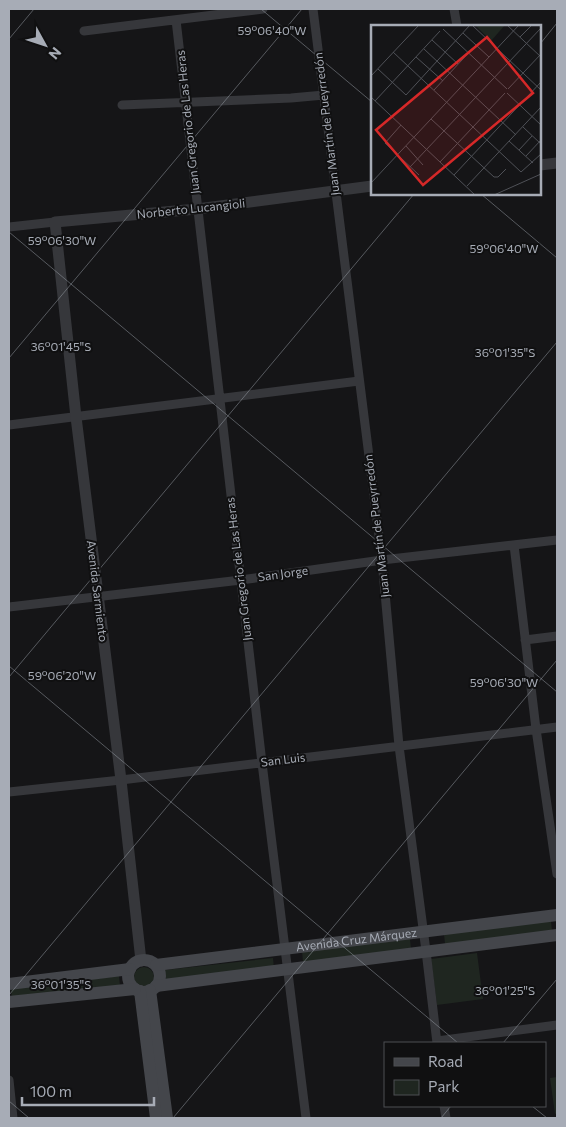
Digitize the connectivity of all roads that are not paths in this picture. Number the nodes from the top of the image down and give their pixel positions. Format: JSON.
{"nodes":[{"id":1,"x":263,"y":9,"type":"edge"},
{"id":2,"x":313,"y":9,"type":"edge"},
{"id":3,"x":454,"y":9,"type":"edge"},
{"id":4,"x":176,"y":20,"type":"junction"},
{"id":5,"x":457,"y":25,"type":"edge"},
{"id":6,"x":84,"y":31,"type":"dead end"},
{"id":7,"x":324,"y":95,"type":"junction"},
{"id":8,"x":185,"y":102,"type":"junction"},
{"id":9,"x":122,"y":105,"type":"dead end"},
{"id":10,"x":557,"y":163,"type":"edge"},
{"id":11,"x":541,"y":165,"type":"edge"},
{"id":12,"x":371,"y":186,"type":"edge"},
{"id":13,"x":336,"y":191,"type":"junction"},
{"id":14,"x":197,"y":209,"type":"junction"},
{"id":15,"x":55,"y":222,"type":"junction"},
{"id":16,"x":9,"y":227,"type":"edge"},
{"id":17,"x":359,"y":381,"type":"junction"},
{"id":18,"x":219,"y":398,"type":"junction"},
{"id":19,"x":76,"y":417,"type":"junction"},
{"id":20,"x":9,"y":425,"type":"edge"},
{"id":21,"x":557,"y":540,"type":"edge"},
{"id":22,"x":514,"y":545,"type":"junction"},
{"id":23,"x":382,"y":560,"type":"junction"},
{"id":24,"x":241,"y":580,"type":"junction"},
{"id":25,"x":97,"y":595,"type":"junction"},
{"id":26,"x":9,"y":607,"type":"edge"},
{"id":27,"x":557,"y":636,"type":"edge"},
{"id":28,"x":524,"y":640,"type":"junction"},
{"id":29,"x":557,"y":727,"type":"edge"},
{"id":30,"x":536,"y":729,"type":"junction"},
{"id":31,"x":399,"y":746,"type":"junction"},
{"id":32,"x":262,"y":763,"type":"junction"},
{"id":33,"x":121,"y":780,"type":"junction"},
{"id":34,"x":9,"y":792,"type":"edge"},
{"id":35,"x":554,"y":823,"type":"edge"},
{"id":36,"x":557,"y":874,"type":"edge"},
{"id":37,"x":557,"y":915,"type":"edge"},
{"id":38,"x":424,"y":931,"type":"junction"},
{"id":39,"x":557,"y":934,"type":"edge"},
{"id":40,"x":285,"y":948,"type":"junction"},
{"id":41,"x":426,"y":951,"type":"junction"},
{"id":42,"x":141,"y":960,"type":"junction"},
{"id":43,"x":156,"y":965,"type":"junction"},
{"id":44,"x":288,"y":968,"type":"junction"},
{"id":45,"x":130,"y":969,"type":"junction"},
{"id":46,"x":9,"y":984,"type":"edge"},
{"id":47,"x":145,"y":989,"type":"junction"},
{"id":48,"x":9,"y":1002,"type":"edge"},
{"id":49,"x":557,"y":1026,"type":"edge"},
{"id":50,"x":437,"y":1042,"type":"edge"},
{"id":51,"x":9,"y":1080,"type":"edge"},
{"id":52,"x":13,"y":1118,"type":"edge"},
{"id":53,"x":156,"y":1118,"type":"edge"},
{"id":54,"x":167,"y":1118,"type":"edge"},
{"id":55,"x":306,"y":1118,"type":"edge"}],
"edges":[{"from":1,"to":4,"type":"street"},
{"from":2,"to":7,"type":"street","name":"Juan Martín de Pueyrredón"},
{"from":3,"to":5,"type":"street"},
{"from":4,"to":6,"type":"street"},
{"from":4,"to":8,"type":"street","name":"Juan Gregorio de Las Heras"},
{"from":7,"to":8,"type":"street"},
{"from":7,"to":13,"type":"street","name":"Juan Martín de Pueyrredón"},
{"from":8,"to":9,"type":"street"},
{"from":8,"to":14,"type":"street","name":"Juan Gregorio de Las Heras"},
{"from":10,"to":11,"type":"street"},
{"from":12,"to":13,"type":"street","name":"Norberto Lucangioli"},
{"from":13,"to":14,"type":"street","name":"Norberto Lucangioli"},
{"from":13,"to":17,"type":"street","name":"Juan Martín de Pueyrredón"},
{"from":14,"to":15,"type":"street","name":"Norberto Lucangioli"},
{"from":14,"to":18,"type":"street","name":"Juan Gregorio de Las Heras"},
{"from":15,"to":16,"type":"street","name":"Norberto Lucangioli"},
{"from":15,"to":19,"type":"street","name":"Avenida Sarmiento"},
{"from":17,"to":18,"type":"street"},
{"from":17,"to":23,"type":"street","name":"Juan Martín de Pueyrredón"},
{"from":18,"to":19,"type":"street"},
{"from":18,"to":24,"type":"street","name":"Juan Gregorio de Las Heras"},
{"from":19,"to":20,"type":"street"},
{"from":19,"to":25,"type":"street","name":"Avenida Sarmiento"},
{"from":21,"to":22,"type":"street","name":"San Jorge"},
{"from":22,"to":23,"type":"street","name":"San Jorge"},
{"from":22,"to":28,"type":"street"},
{"from":23,"to":24,"type":"street","name":"San Jorge"},
{"from":23,"to":31,"type":"street","name":"Juan Martín de Pueyrredón"},
{"from":24,"to":25,"type":"street","name":"San Jorge"},
{"from":24,"to":32,"type":"street","name":"Juan Gregorio de Las Heras"},
{"from":25,"to":26,"type":"street","name":"San Jorge"},
{"from":25,"to":33,"type":"street","name":"Avenida Sarmiento"},
{"from":27,"to":28,"type":"street"},
{"from":28,"to":30,"type":"street"},
{"from":29,"to":30,"type":"street","name":"San Luis"},
{"from":30,"to":31,"type":"street","name":"San Luis"},
{"from":30,"to":35,"type":"street"},
{"from":31,"to":32,"type":"street","name":"San Luis"},
{"from":31,"to":38,"type":"street","name":"Juan Martín de Pueyrredón"},
{"from":32,"to":33,"type":"street","name":"San Luis"},
{"from":32,"to":40,"type":"street","name":"Juan Gregorio de Las Heras"},
{"from":33,"to":34,"type":"street","name":"San Luis"},
{"from":33,"to":42,"type":"street","name":"Avenida Sarmiento"},
{"from":35,"to":36,"type":"street"},
{"from":37,"to":38,"type":"main road","name":"Avenida Cruz Márquez"},
{"from":38,"to":40,"type":"main road","name":"Avenida Cruz Márquez"},
{"from":38,"to":41,"type":"street","name":"Juan Martín de Pueyrredón"},
{"from":39,"to":41,"type":"main road","name":"Avenida Cruz Márquez"},
{"from":40,"to":43,"type":"main road","name":"Avenida Cruz Márquez"},
{"from":40,"to":44,"type":"street","name":"Juan Gregorio de Las Heras"},
{"from":41,"to":44,"type":"main road","name":"Avenida Cruz Márquez"},
{"from":41,"to":50,"type":"street","name":"Juan Martín de Pueyrredón"},
{"from":42,"to":43,"type":"main road"},
{"from":42,"to":45,"type":"main road"},
{"from":43,"to":47,"type":"main road"},
{"from":44,"to":47,"type":"main road","name":"Avenida Cruz Márquez"},
{"from":44,"to":55,"type":"street","name":"Juan Gregorio de Las Heras"},
{"from":45,"to":46,"type":"main road"},
{"from":45,"to":47,"type":"main road"},
{"from":47,"to":48,"type":"main road","name":"Avenida Cruz Márquez"},
{"from":47,"to":53,"type":"main road"},
{"from":47,"to":54,"type":"main road"},
{"from":49,"to":50,"type":"street"},
{"from":51,"to":52,"type":"street"}]}
